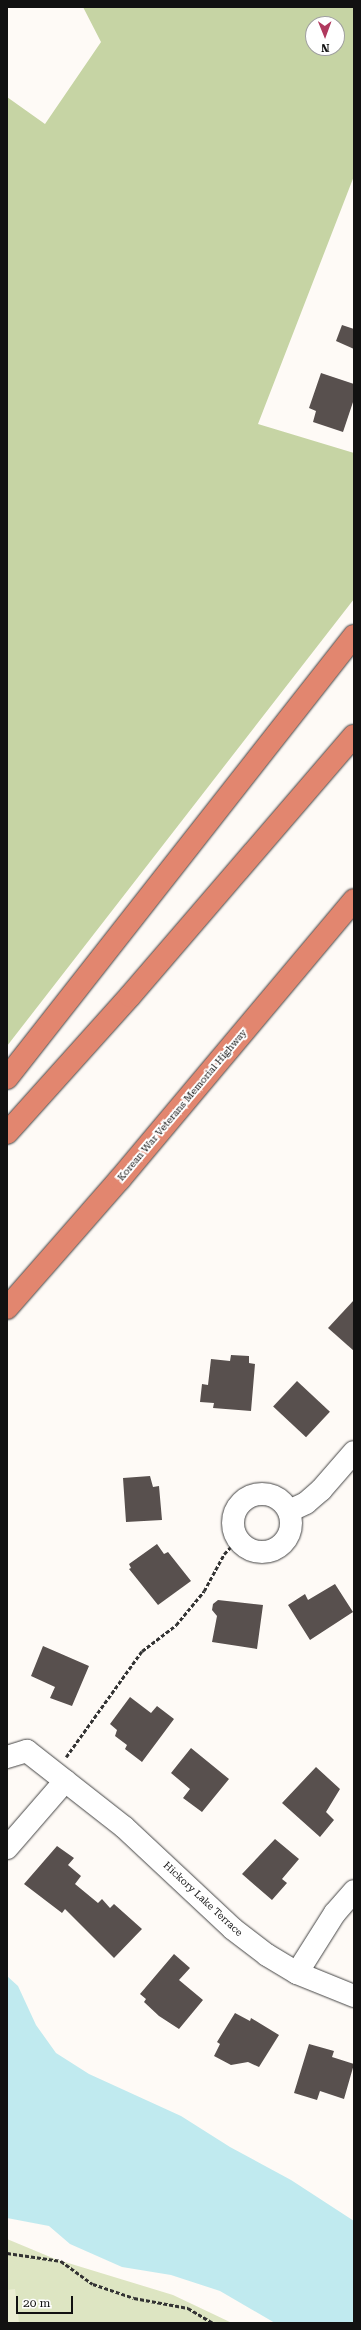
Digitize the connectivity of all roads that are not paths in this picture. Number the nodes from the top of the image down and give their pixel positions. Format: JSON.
{"nodes":[{"id":1,"x":354,"y":636,"type":"edge"},
{"id":2,"x":354,"y":736,"type":"edge"},
{"id":3,"x":354,"y":900,"type":"edge"},
{"id":4,"x":7,"y":1078,"type":"edge"},
{"id":5,"x":7,"y":1133,"type":"edge"},
{"id":6,"x":7,"y":1308,"type":"edge"},
{"id":7,"x":354,"y":1452,"type":"edge"},
{"id":8,"x":289,"y":1511,"type":"junction"},
{"id":9,"x":7,"y":1757,"type":"edge"},
{"id":10,"x":60,"y":1777,"type":"junction"},
{"id":11,"x":7,"y":1848,"type":"edge"},
{"id":12,"x":354,"y":1891,"type":"edge"},
{"id":13,"x":297,"y":1973,"type":"junction"},
{"id":14,"x":354,"y":1996,"type":"edge"}],
"edges":[{"from":1,"to":4,"type":"highway"},
{"from":2,"to":5,"type":"highway"},
{"from":3,"to":6,"type":"highway","name":"Korean War Veterans Memorial Highway"},
{"from":7,"to":8,"type":"street"},
{"from":8,"to":8,"type":"street"},
{"from":9,"to":10,"type":"street","name":"Hickory Lake Terrace"},
{"from":10,"to":11,"type":"street"},
{"from":10,"to":13,"type":"street","name":"Hickory Lake Terrace"},
{"from":12,"to":13,"type":"street"},
{"from":13,"to":14,"type":"street","name":"Hickory Lake Terrace"}]}
